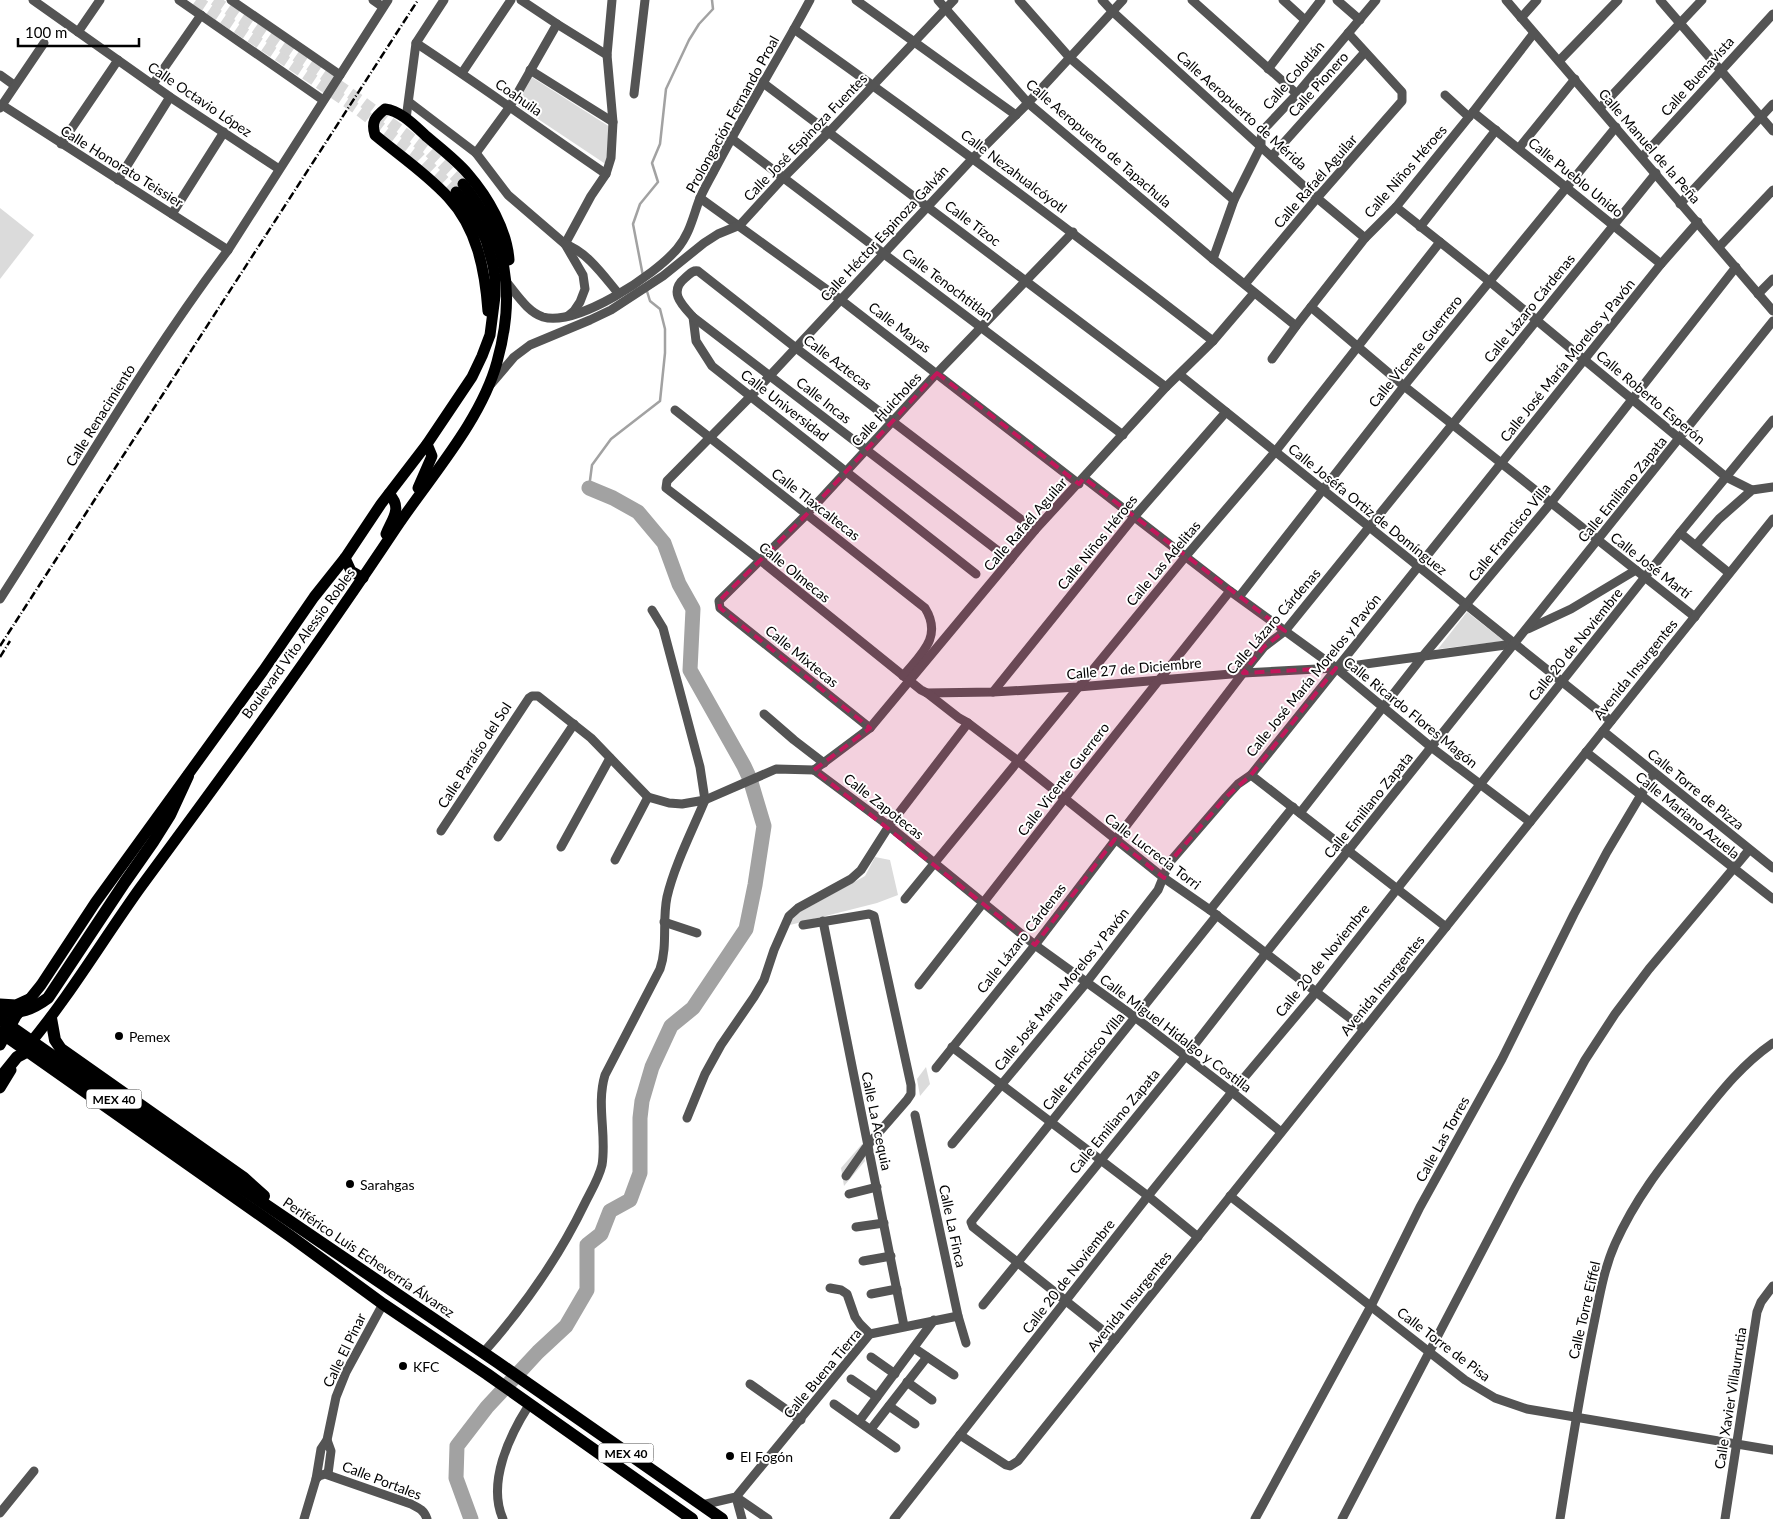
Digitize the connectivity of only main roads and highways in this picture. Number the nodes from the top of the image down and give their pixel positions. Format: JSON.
{"nodes":[{"id":1,"x":508,"y":284,"type":"junction"},
{"id":2,"x":490,"y":335,"type":"junction"},
{"id":3,"x":427,"y":444,"type":"junction"},
{"id":4,"x":389,"y":494,"type":"junction"},
{"id":5,"x":412,"y":504,"type":"junction"},
{"id":6,"x":346,"y":558,"type":"junction"},
{"id":7,"x":372,"y":565,"type":"junction"},
{"id":8,"x":363,"y":578,"type":"junction"},
{"id":9,"x":188,"y":776,"type":"junction"},
{"id":10,"x":41,"y":985,"type":"junction"},
{"id":11,"x":29,"y":1000,"type":"junction"},
{"id":12,"x":63,"y":1000,"type":"junction"},
{"id":13,"x":0,"y":1004,"type":"edge"},
{"id":14,"x":0,"y":1010,"type":"edge"},
{"id":15,"x":16,"y":1016,"type":"junction"},
{"id":16,"x":51,"y":1018,"type":"junction"},
{"id":17,"x":0,"y":1021,"type":"edge"},
{"id":18,"x":0,"y":1032,"type":"edge"},
{"id":19,"x":0,"y":1045,"type":"edge"},
{"id":20,"x":61,"y":1049,"type":"junction"},
{"id":21,"x":21,"y":1053,"type":"junction"},
{"id":22,"x":49,"y":1076,"type":"junction"},
{"id":23,"x":0,"y":1078,"type":"edge"},
{"id":24,"x":0,"y":1088,"type":"edge"},
{"id":25,"x":224,"y":1183,"type":"junction"},
{"id":26,"x":274,"y":1210,"type":"junction"},
{"id":27,"x":290,"y":1236,"type":"junction"},
{"id":28,"x":692,"y":1519,"type":"edge"},
{"id":29,"x":722,"y":1519,"type":"edge"}],
"edges":[{"from":1,"to":2,"type":"main road","name":"Boulevard Vito Alessio Robles"},
{"from":1,"to":2,"type":"main road"},
{"from":1,"to":5,"type":"main road","name":"Boulevard Vito Alessio Robles"},
{"from":2,"to":3,"type":"main road","name":"Boulevard Vito Alessio Robles"},
{"from":3,"to":4,"type":"main road","name":"Boulevard Vito Alessio Robles"},
{"from":3,"to":5,"type":"main road"},
{"from":4,"to":6,"type":"main road","name":"Boulevard Vito Alessio Robles"},
{"from":4,"to":7,"type":"main road"},
{"from":5,"to":7,"type":"main road","name":"Boulevard Vito Alessio Robles"},
{"from":6,"to":8,"type":"main road"},
{"from":6,"to":9,"type":"main road","name":"Boulevard Vito Alessio Robles"},
{"from":7,"to":8,"type":"main road","name":"Boulevard Vito Alessio Robles"},
{"from":8,"to":12,"type":"main road","name":"Boulevard Vito Alessio Robles"},
{"from":9,"to":10,"type":"main road","name":"Boulevard Vito Alessio Robles"},
{"from":9,"to":14,"type":"highway"},
{"from":10,"to":11,"type":"main road","name":"Boulevard Vito Alessio Robles"},
{"from":10,"to":12,"type":"main road"},
{"from":11,"to":13,"type":"main road"},
{"from":11,"to":15,"type":"main road","name":"Boulevard Vito Alessio Robles"},
{"from":11,"to":21,"type":"highway"},
{"from":12,"to":16,"type":"main road","name":"Boulevard Vito Alessio Robles"},
{"from":15,"to":19,"type":"main road","name":"Boulevard Vito Alessio Robles"},
{"from":15,"to":21,"type":"main road"},
{"from":16,"to":20,"type":"highway"},
{"from":16,"to":21,"type":"main road","name":"Boulevard Vito Alessio Robles"},
{"from":17,"to":25,"type":"highway","name":"Periférico Luis Echeverría Álvarez","number":"MEX 40"},
{"from":18,"to":25,"type":"highway","name":"Periférico Luis Echeverría Álvarez","number":"MEX 40"},
{"from":20,"to":21,"type":"highway"},
{"from":20,"to":22,"type":"highway"},
{"from":20,"to":26,"type":"highway"},
{"from":21,"to":22,"type":"highway"},
{"from":21,"to":23,"type":"highway"},
{"from":21,"to":24,"type":"main road","name":"Boulevard Vito Alessio Robles"},
{"from":22,"to":27,"type":"highway"},
{"from":25,"to":26,"type":"highway","name":"Periférico Luis Echeverría Álvarez","number":"MEX 40"},
{"from":25,"to":27,"type":"highway","name":"Periférico Luis Echeverría Álvarez","number":"MEX 40"},
{"from":26,"to":29,"type":"highway","name":"Periférico Luis Echeverría Álvarez","number":"MEX 40"},
{"from":27,"to":28,"type":"highway","name":"Periférico Luis Echeverría Álvarez","number":"MEX 40"}]}
